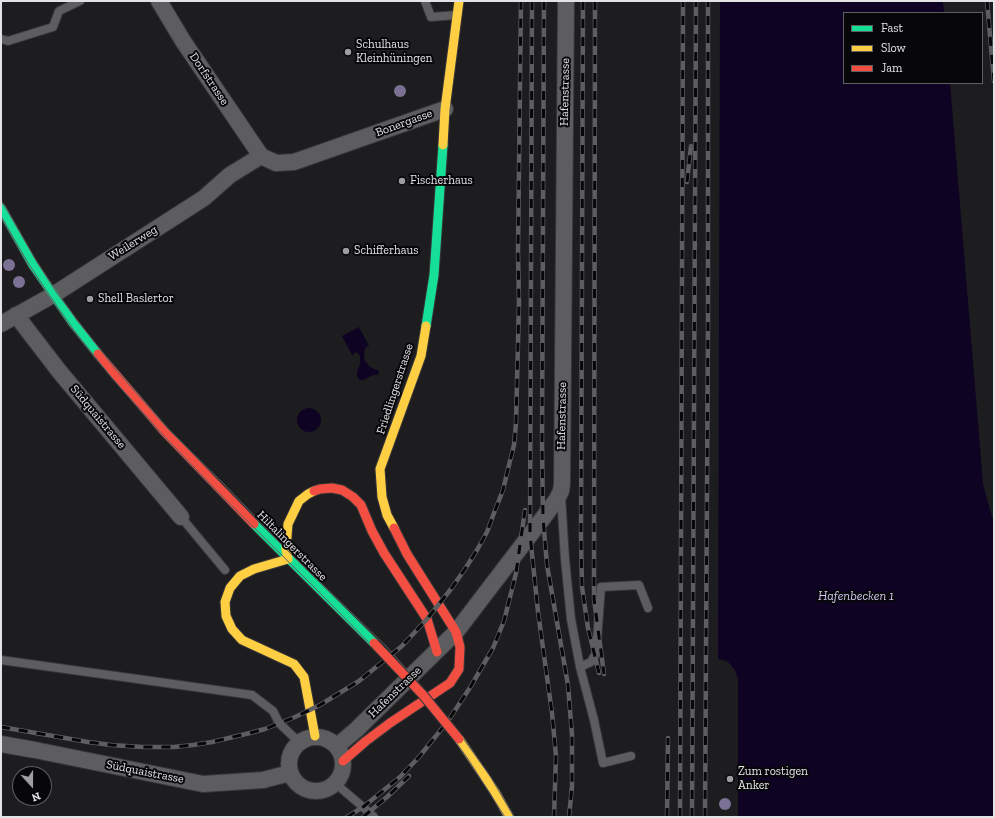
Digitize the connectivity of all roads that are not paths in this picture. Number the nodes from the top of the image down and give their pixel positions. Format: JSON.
{"nodes":[{"id":1,"x":80,"y":1,"type":"edge"},
{"id":2,"x":159,"y":1,"type":"edge"},
{"id":3,"x":425,"y":1,"type":"edge"},
{"id":4,"x":459,"y":1,"type":"edge"},
{"id":5,"x":566,"y":1,"type":"edge"},
{"id":6,"x":457,"y":15,"type":"junction"},
{"id":7,"x":1,"y":39,"type":"edge"},
{"id":8,"x":445,"y":108,"type":"junction"},
{"id":9,"x":261,"y":156,"type":"junction"},
{"id":10,"x":1,"y":208,"type":"edge"},
{"id":11,"x":53,"y":295,"type":"junction"},
{"id":12,"x":16,"y":315,"type":"junction"},
{"id":13,"x":1,"y":324,"type":"edge"},
{"id":14,"x":560,"y":491,"type":"junction"},
{"id":15,"x":181,"y":517,"type":"joint"},
{"id":16,"x":288,"y":560,"type":"junction"},
{"id":17,"x":225,"y":570,"type":"dead end"},
{"id":18,"x":648,"y":608,"type":"dead end"},
{"id":19,"x":456,"y":632,"type":"junction"},
{"id":20,"x":437,"y":652,"type":"junction"},
{"id":21,"x":1,"y":660,"type":"edge"},
{"id":22,"x":580,"y":667,"type":"junction"},
{"id":23,"x":315,"y":736,"type":"junction"},
{"id":24,"x":299,"y":742,"type":"junction"},
{"id":25,"x":1,"y":744,"type":"edge"},
{"id":26,"x":337,"y":746,"type":"junction"},
{"id":27,"x":631,"y":756,"type":"dead end"},
{"id":28,"x":343,"y":761,"type":"junction"},
{"id":29,"x":290,"y":773,"type":"junction"},
{"id":30,"x":336,"y":784,"type":"junction"},
{"id":31,"x":374,"y":817,"type":"edge"},
{"id":32,"x":509,"y":817,"type":"edge"}],
"edges":[{"from":1,"to":7,"type":"lane"},
{"from":2,"to":9,"type":"street","name":"Dorfstrasse"},
{"from":3,"to":6,"type":"lane"},
{"from":4,"to":6,"type":"main road","name":"Bonergasse"},
{"from":5,"to":14,"type":"street","name":"Hafenstrasse"},
{"from":6,"to":8,"type":"main road","name":"Bonergasse"},
{"from":8,"to":9,"type":"street","name":"Bonergasse"},
{"from":8,"to":19,"type":"main road","name":"Friedlingerstrasse"},
{"from":9,"to":11,"type":"street","name":"Weilerweg"},
{"from":10,"to":11,"type":"main road","name":"Hiltalingerstrasse"},
{"from":11,"to":12,"type":"street","name":"Weilerweg"},
{"from":11,"to":16,"type":"main road","name":"Hiltalingerstrasse"},
{"from":12,"to":13,"type":"street","name":"Weilerweg"},
{"from":12,"to":15,"type":"street","name":"Südquaistrasse"},
{"from":14,"to":19,"type":"street","name":"Hafenstrasse"},
{"from":14,"to":22,"type":"lane"},
{"from":15,"to":17,"type":"lane"},
{"from":16,"to":20,"type":"main road"},
{"from":16,"to":23,"type":"main road"},
{"from":16,"to":32,"type":"main road","name":"Hiltalingerstrasse","bridge":true},
{"from":18,"to":22,"type":"lane"},
{"from":19,"to":20,"type":"street","name":"Hafenstrasse"},
{"from":19,"to":28,"type":"main road"},
{"from":20,"to":26,"type":"street","name":"Hafenstrasse"},
{"from":21,"to":24,"type":"lane"},
{"from":22,"to":27,"type":"lane"},
{"from":23,"to":24,"type":"street"},
{"from":23,"to":26,"type":"street"},
{"from":24,"to":29,"type":"street"},
{"from":25,"to":29,"type":"street","name":"Südquaistrasse"},
{"from":26,"to":28,"type":"street"},
{"from":28,"to":30,"type":"street"},
{"from":29,"to":30,"type":"street"},
{"from":30,"to":31,"type":"lane"}]}
